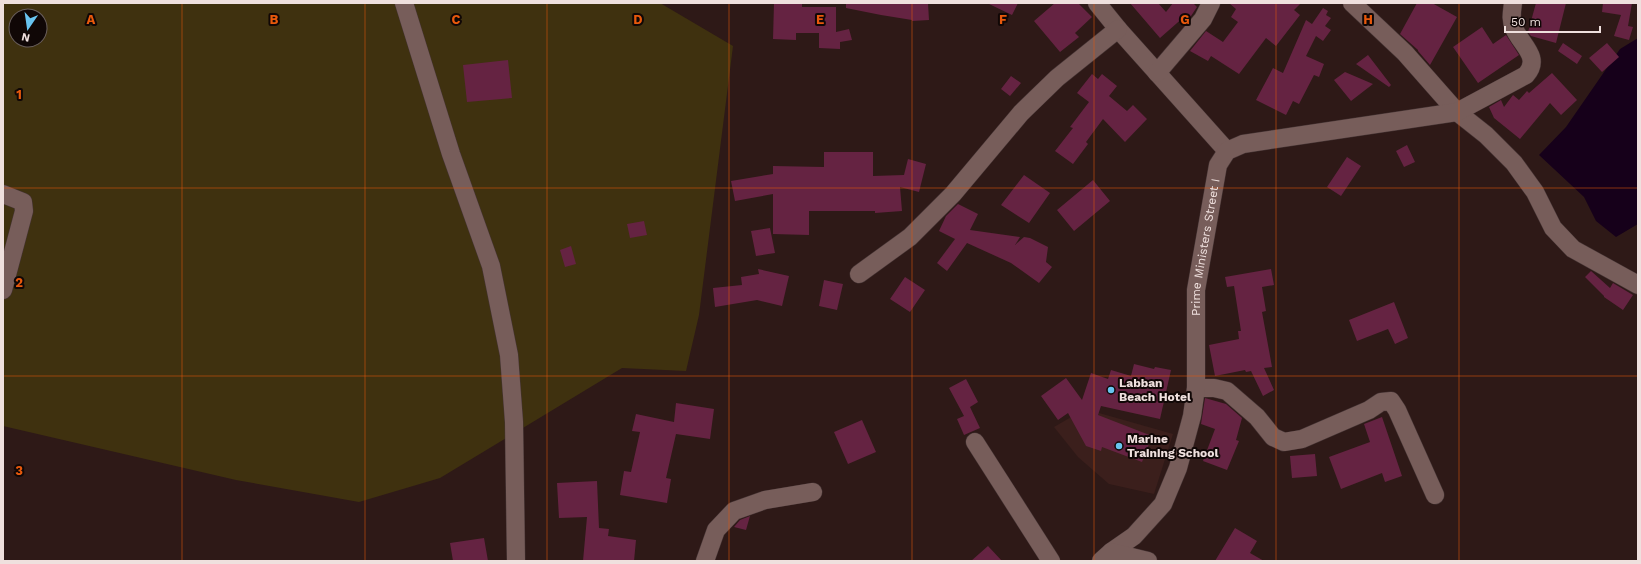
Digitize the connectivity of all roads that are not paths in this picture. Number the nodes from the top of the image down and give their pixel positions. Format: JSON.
{"nodes":[{"id":1,"x":404,"y":3,"type":"edge"},
{"id":2,"x":1097,"y":3,"type":"edge"},
{"id":3,"x":1211,"y":3,"type":"edge"},
{"id":4,"x":1352,"y":3,"type":"edge"},
{"id":5,"x":1513,"y":3,"type":"edge"},
{"id":6,"x":1118,"y":29,"type":"junction"},
{"id":7,"x":1157,"y":72,"type":"junction"},
{"id":8,"x":1457,"y":112,"type":"junction"},
{"id":9,"x":1227,"y":151,"type":"junction"},
{"id":10,"x":3,"y":194,"type":"edge"},
{"id":11,"x":859,"y":274,"type":"dead end"},
{"id":12,"x":1638,"y":285,"type":"edge"},
{"id":13,"x":3,"y":290,"type":"edge"},
{"id":14,"x":1196,"y":388,"type":"junction"},
{"id":15,"x":975,"y":442,"type":"dead end"},
{"id":16,"x":813,"y":492,"type":"dead end"},
{"id":17,"x":1435,"y":495,"type":"dead end"},
{"id":18,"x":1106,"y":557,"type":"edge"},
{"id":19,"x":516,"y":561,"type":"edge"},
{"id":20,"x":705,"y":561,"type":"edge"},
{"id":21,"x":1051,"y":561,"type":"edge"},
{"id":22,"x":1148,"y":561,"type":"edge"}],
"edges":[{"from":1,"to":19,"type":"street"},
{"from":2,"to":6,"type":"street"},
{"from":3,"to":7,"type":"street"},
{"from":4,"to":8,"type":"street"},
{"from":5,"to":8,"type":"street"},
{"from":6,"to":7,"type":"street"},
{"from":6,"to":11,"type":"street"},
{"from":7,"to":9,"type":"street"},
{"from":8,"to":9,"type":"street"},
{"from":8,"to":12,"type":"street"},
{"from":9,"to":14,"type":"street","name":"Prime Ministers Street I"},
{"from":10,"to":13,"type":"street"},
{"from":14,"to":17,"type":"street"},
{"from":14,"to":18,"type":"street","name":"Prime Ministers Street I"},
{"from":15,"to":21,"type":"street"},
{"from":16,"to":20,"type":"street"},
{"from":18,"to":22,"type":"street"}]}
